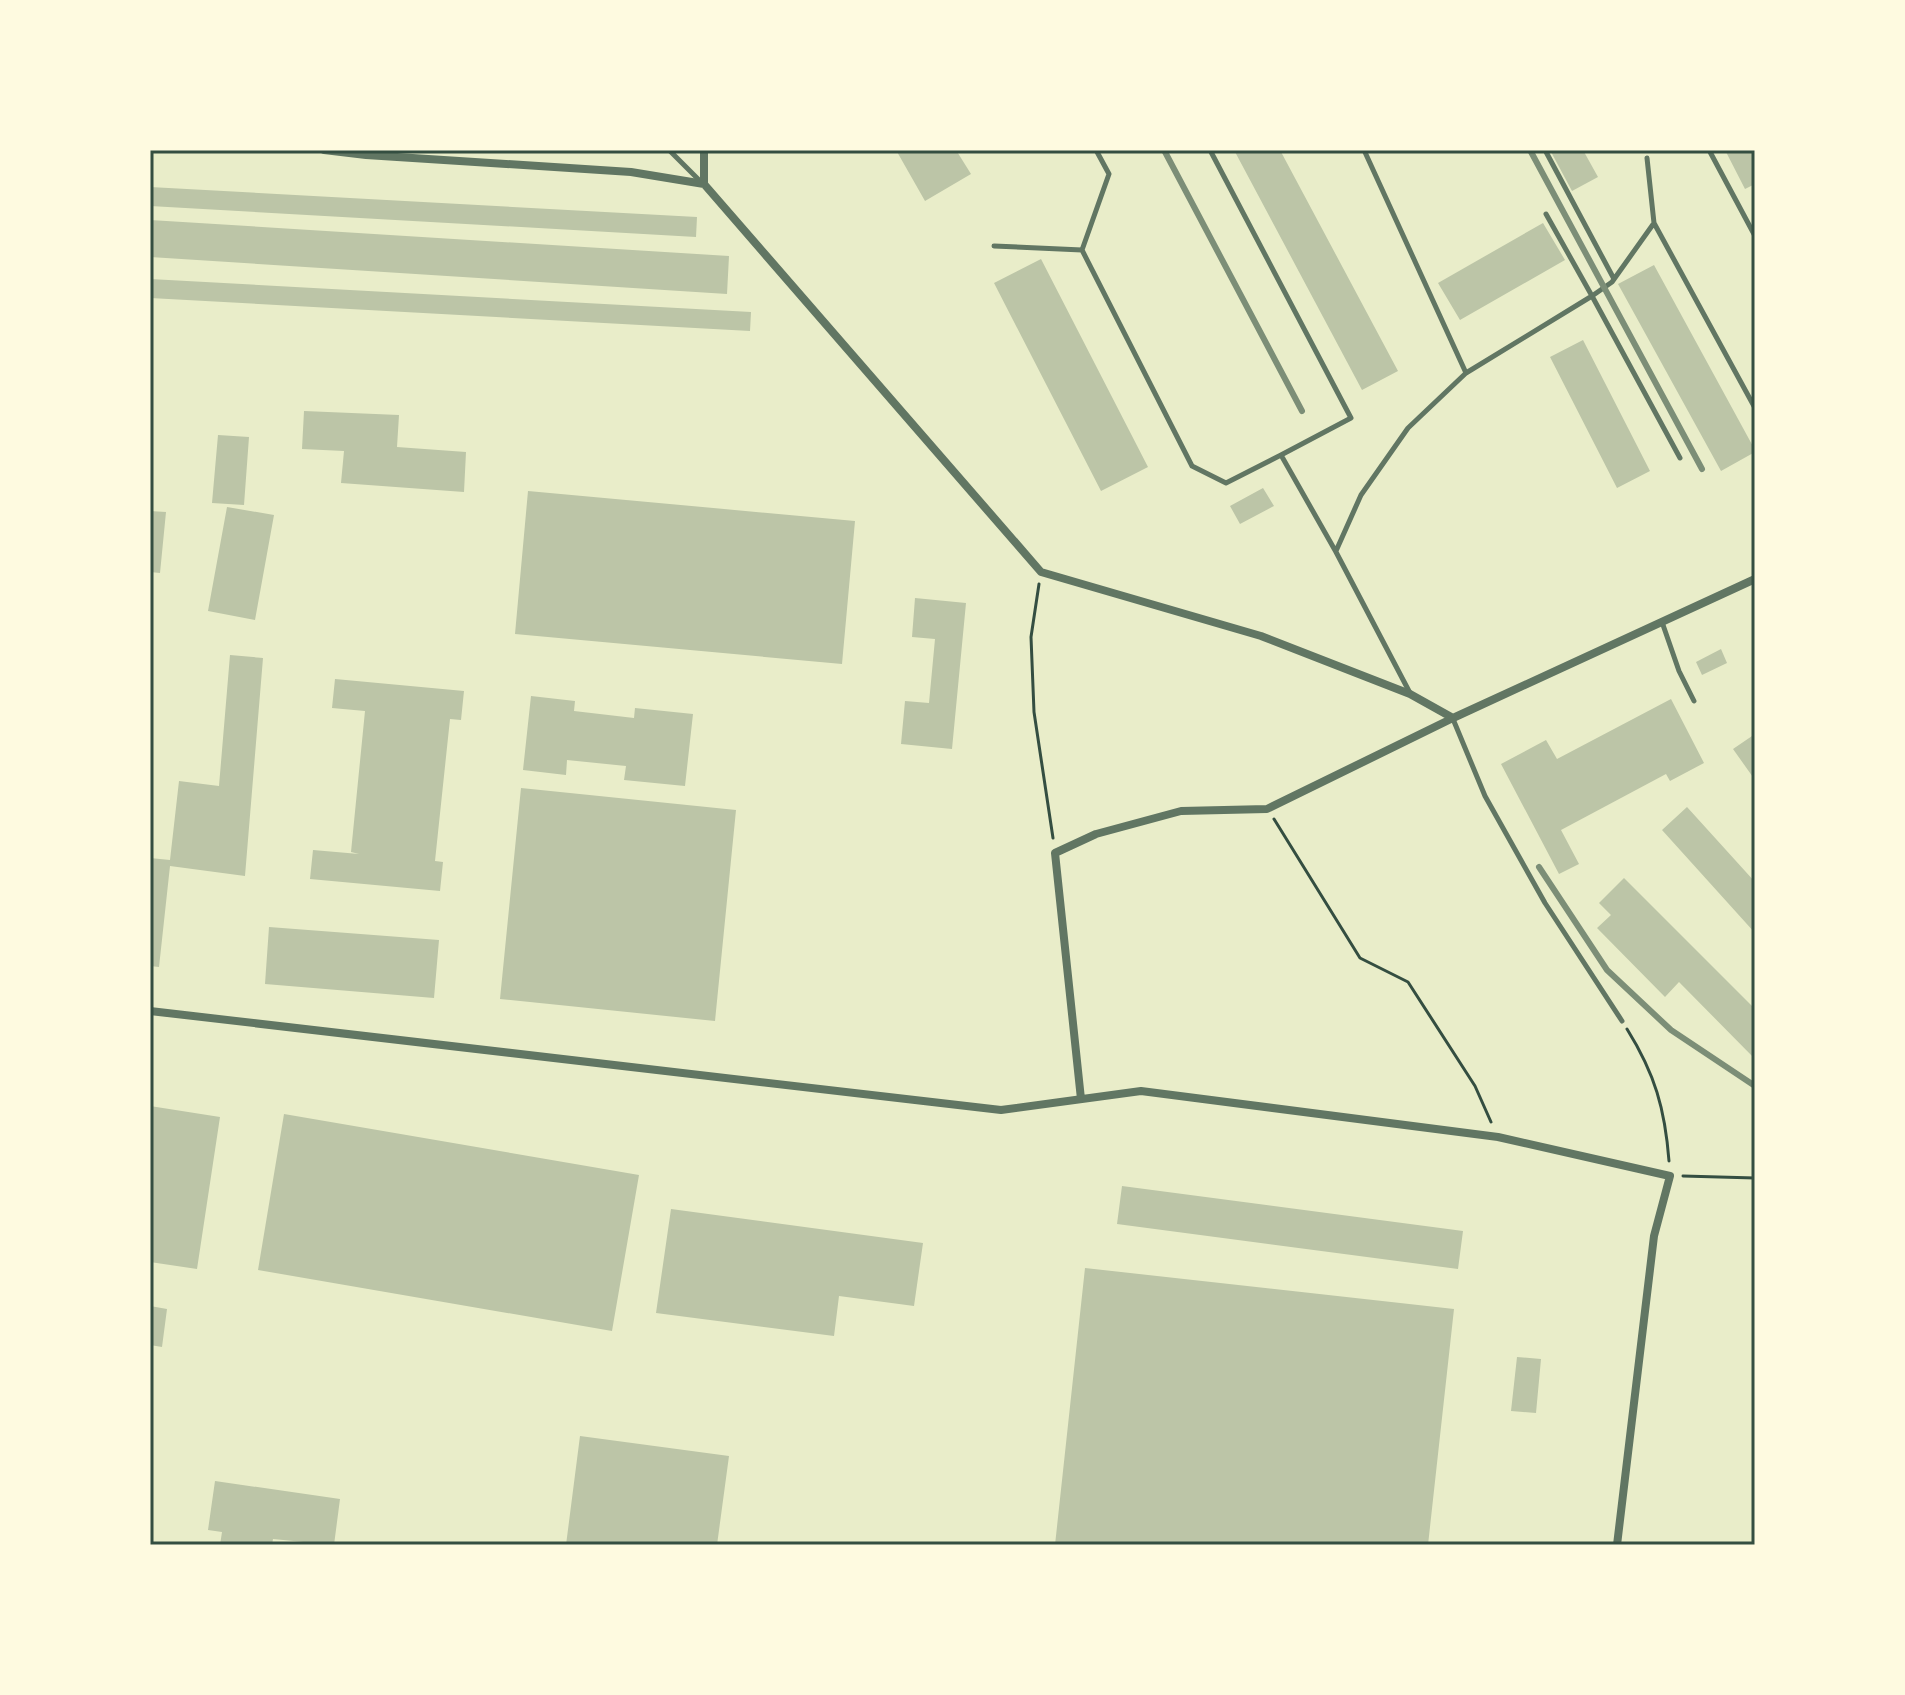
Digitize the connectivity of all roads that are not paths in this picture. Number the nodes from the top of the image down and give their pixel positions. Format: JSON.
{"nodes":[{"id":1,"x":324,"y":150,"type":"edge"},
{"id":2,"x":669,"y":150,"type":"edge"},
{"id":3,"x":704,"y":150,"type":"edge"},
{"id":4,"x":1096,"y":150,"type":"edge"},
{"id":5,"x":1210,"y":150,"type":"edge"},
{"id":6,"x":1364,"y":150,"type":"edge"},
{"id":7,"x":1545,"y":150,"type":"edge"},
{"id":8,"x":1709,"y":150,"type":"edge"},
{"id":9,"x":1647,"y":158,"type":"dead end"},
{"id":10,"x":704,"y":184,"type":"junction"},
{"id":11,"x":1546,"y":214,"type":"dead end"},
{"id":12,"x":1654,"y":223,"type":"junction"},
{"id":13,"x":1755,"y":236,"type":"edge"},
{"id":14,"x":994,"y":246,"type":"dead end"},
{"id":15,"x":1082,"y":250,"type":"junction"},
{"id":16,"x":1614,"y":279,"type":"junction"},
{"id":17,"x":1592,"y":296,"type":"junction"},
{"id":18,"x":1466,"y":373,"type":"junction"},
{"id":19,"x":1755,"y":408,"type":"edge"},
{"id":20,"x":1281,"y":455,"type":"junction"},
{"id":21,"x":1680,"y":458,"type":"dead end"},
{"id":22,"x":1336,"y":552,"type":"junction"},
{"id":23,"x":1755,"y":579,"type":"edge"},
{"id":24,"x":1662,"y":622,"type":"junction"},
{"id":25,"x":1410,"y":694,"type":"junction"},
{"id":26,"x":1694,"y":701,"type":"dead end"},
{"id":27,"x":1453,"y":718,"type":"junction"},
{"id":28,"x":150,"y":1011,"type":"edge"},
{"id":29,"x":1622,"y":1021,"type":"road end"},
{"id":30,"x":1081,"y":1099,"type":"junction"},
{"id":31,"x":1617,"y":1545,"type":"edge"}],
"edges":[{"from":1,"to":10,"type":"street"},
{"from":2,"to":10,"type":"lane"},
{"from":3,"to":10,"type":"street"},
{"from":4,"to":15,"type":"lane"},
{"from":5,"to":20,"type":"lane"},
{"from":6,"to":18,"type":"lane"},
{"from":7,"to":16,"type":"lane"},
{"from":8,"to":13,"type":"lane"},
{"from":9,"to":12,"type":"lane"},
{"from":10,"to":25,"type":"street"},
{"from":11,"to":17,"type":"lane"},
{"from":12,"to":16,"type":"lane"},
{"from":12,"to":19,"type":"lane"},
{"from":14,"to":15,"type":"lane"},
{"from":15,"to":20,"type":"lane"},
{"from":16,"to":17,"type":"lane"},
{"from":17,"to":18,"type":"lane"},
{"from":17,"to":21,"type":"lane"},
{"from":18,"to":22,"type":"lane"},
{"from":20,"to":22,"type":"lane"},
{"from":22,"to":25,"type":"lane"},
{"from":23,"to":24,"type":"street"},
{"from":24,"to":26,"type":"lane"},
{"from":24,"to":27,"type":"street"},
{"from":25,"to":27,"type":"street"},
{"from":27,"to":29,"type":"lane"},
{"from":27,"to":30,"type":"street"},
{"from":28,"to":30,"type":"street"},
{"from":30,"to":31,"type":"street"}]}
